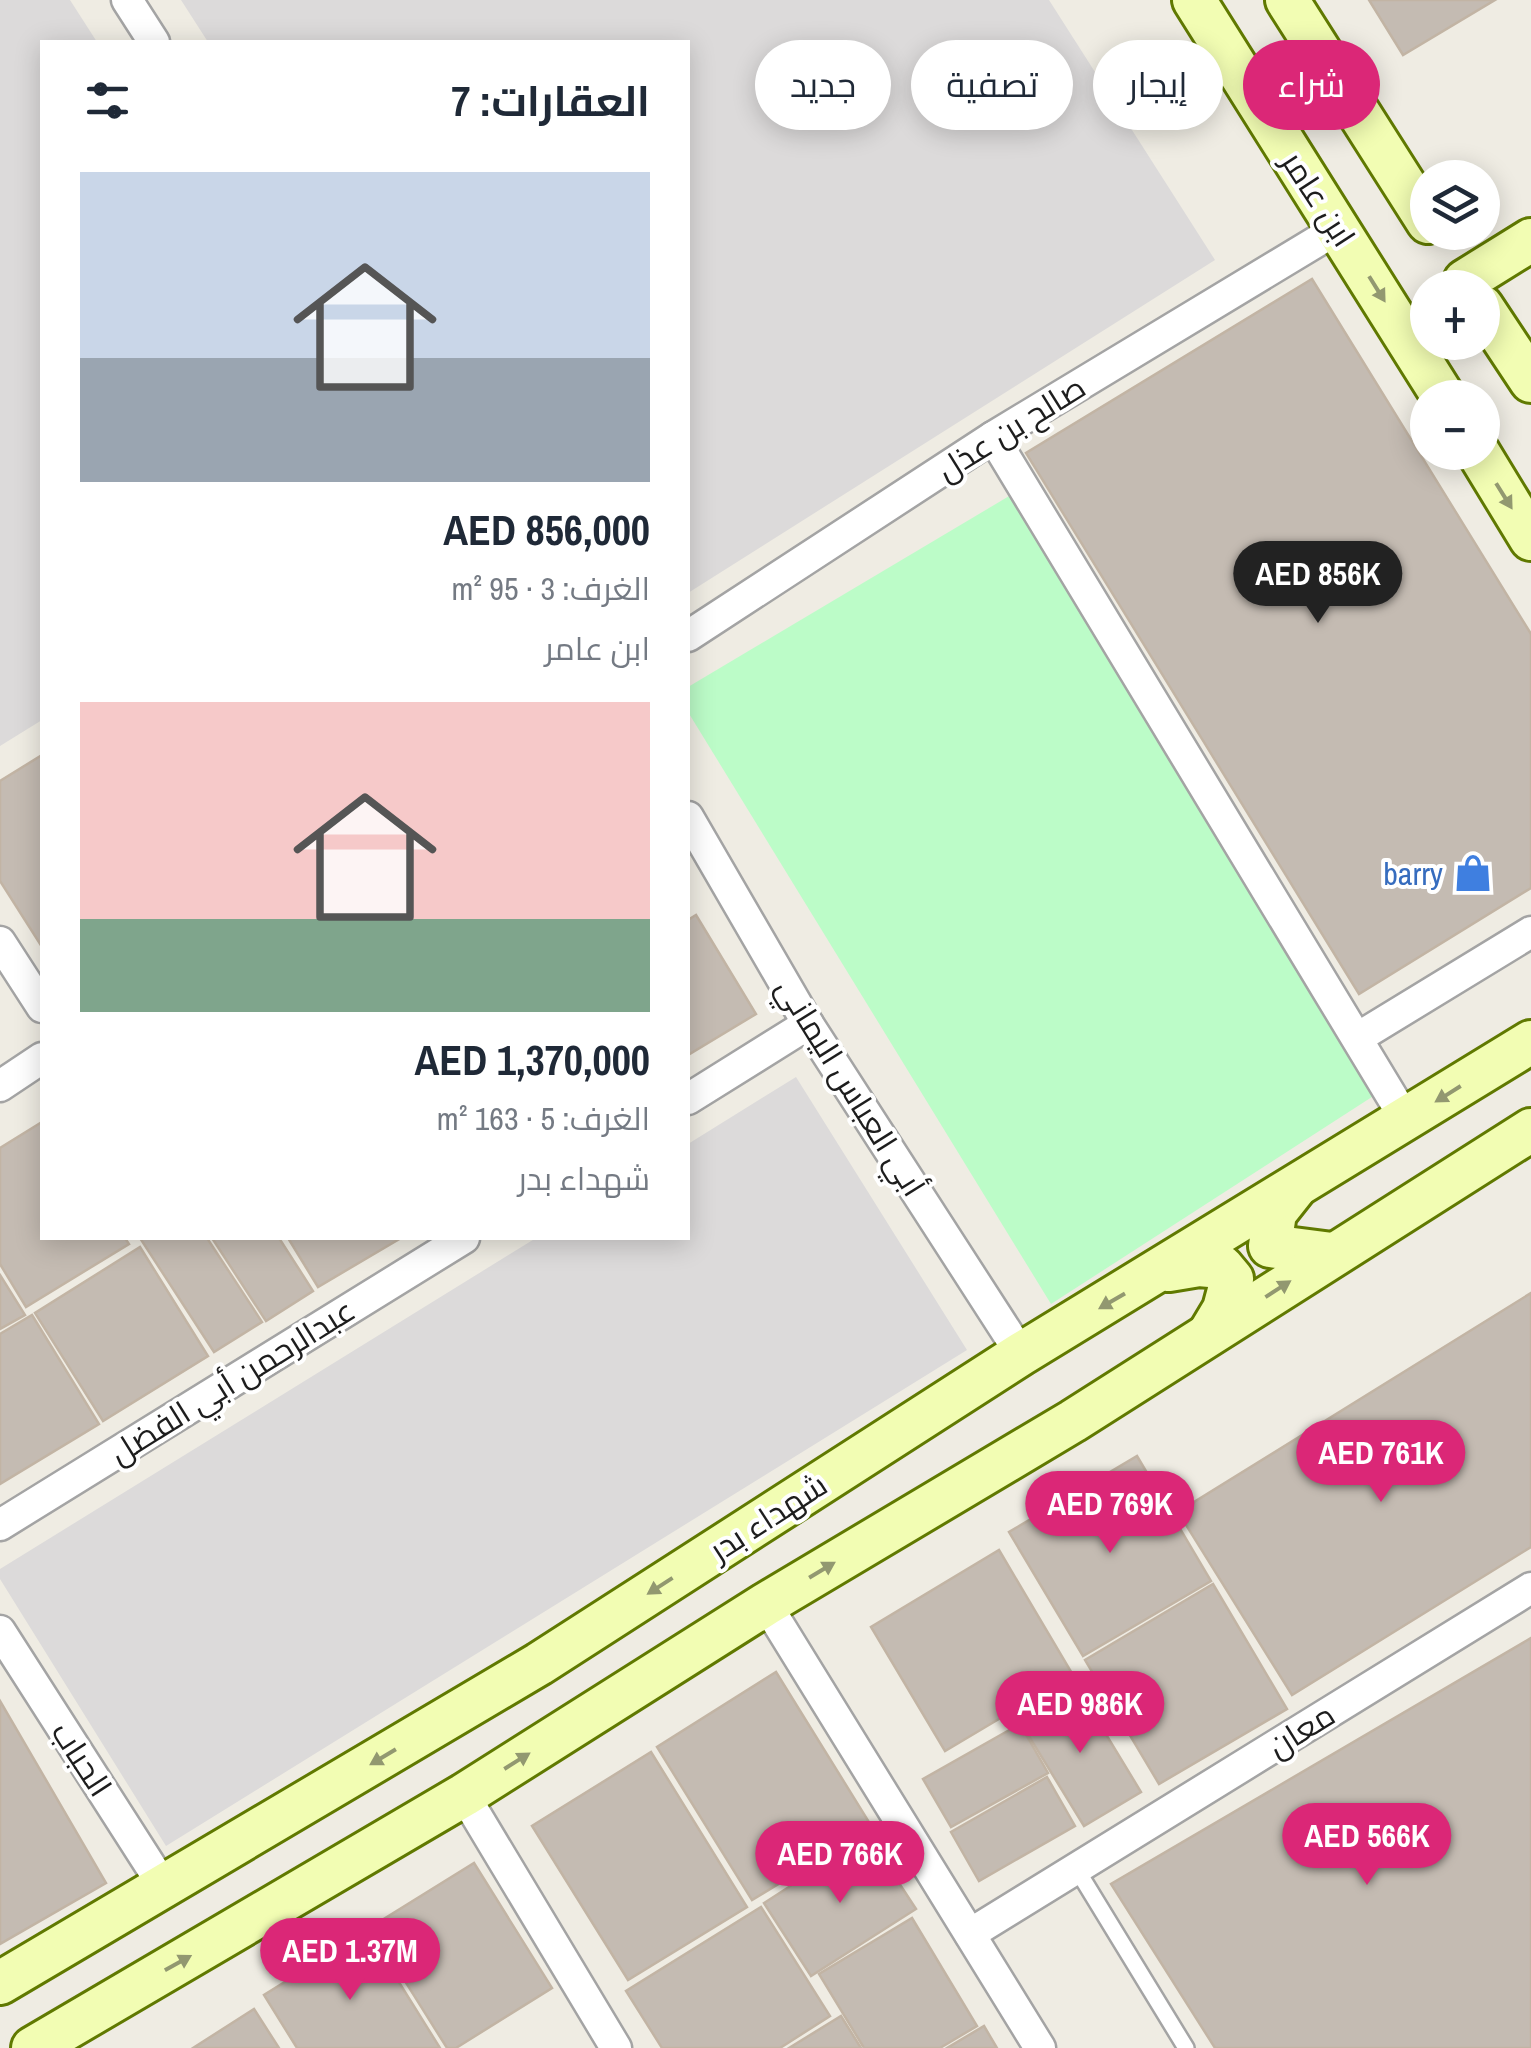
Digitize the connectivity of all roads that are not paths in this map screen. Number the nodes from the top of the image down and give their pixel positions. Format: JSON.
{"nodes":[{"id":1,"x":127,"y":0,"type":"edge"},
{"id":2,"x":1194,"y":0,"type":"edge"},
{"id":3,"x":1288,"y":0,"type":"edge"},
{"id":4,"x":153,"y":40,"type":"edge"},
{"id":5,"x":1410,"y":193,"type":"edge"},
{"id":6,"x":1339,"y":228,"type":"junction"},
{"id":7,"x":1531,"y":240,"type":"edge"},
{"id":8,"x":1497,"y":270,"type":"edge"},
{"id":9,"x":1500,"y":325,"type":"edge"},
{"id":10,"x":1524,"y":353,"type":"edge"},
{"id":11,"x":1433,"y":380,"type":"edge"},
{"id":12,"x":993,"y":437,"type":"junction"},
{"id":13,"x":1489,"y":470,"type":"edge"},
{"id":14,"x":1531,"y":539,"type":"edge"},
{"id":15,"x":690,"y":635,"type":"edge"},
{"id":16,"x":690,"y":820,"type":"edge"},
{"id":17,"x":1530,"y":934,"type":"edge"},
{"id":18,"x":0,"y":942,"type":"edge"},
{"id":19,"x":40,"y":1004,"type":"edge"},
{"id":20,"x":808,"y":1024,"type":"junction"},
{"id":21,"x":1359,"y":1036,"type":"junction"},
{"id":22,"x":1531,"y":1042,"type":"edge"},
{"id":23,"x":40,"y":1059,"type":"edge"},
{"id":24,"x":0,"y":1086,"type":"edge"},
{"id":25,"x":690,"y":1098,"type":"edge"},
{"id":26,"x":1406,"y":1120,"type":"junction"},
{"id":27,"x":1531,"y":1130,"type":"edge"},
{"id":28,"x":1294,"y":1188,"type":"junction"},
{"id":29,"x":461,"y":1240,"type":"edge"},
{"id":30,"x":1332,"y":1254,"type":"junction"},
{"id":31,"x":1162,"y":1272,"type":"junction"},
{"id":32,"x":1209,"y":1334,"type":"junction"},
{"id":33,"x":1021,"y":1354,"type":"junction"},
{"id":34,"x":0,"y":1524,"type":"edge"},
{"id":35,"x":1531,"y":1588,"type":"edge"},
{"id":36,"x":766,"y":1604,"type":"junction"},
{"id":37,"x":0,"y":1631,"type":"edge"},
{"id":38,"x":464,"y":1795,"type":"junction"},
{"id":39,"x":1076,"y":1868,"type":"junction"},
{"id":40,"x":164,"y":1888,"type":"junction"},
{"id":41,"x":92,"y":1932,"type":"junction"},
{"id":42,"x":970,"y":1934,"type":"junction"},
{"id":43,"x":0,"y":1983,"type":"edge"},
{"id":44,"x":115,"y":1999,"type":"junction"},
{"id":45,"x":34,"y":2048,"type":"edge"},
{"id":46,"x":616,"y":2048,"type":"edge"},
{"id":47,"x":1040,"y":2048,"type":"edge"},
{"id":48,"x":1186,"y":2048,"type":"edge"}],
"edges":[{"from":1,"to":4,"type":"street"},
{"from":2,"to":6,"type":"street","name":"ابن عامر"},
{"from":3,"to":5,"type":"street"},
{"from":6,"to":11,"type":"street","name":"ابن عامر","one_way":true},
{"from":6,"to":12,"type":"street","name":"صالح بن عذل"},
{"from":7,"to":8,"type":"street"},
{"from":9,"to":10,"type":"street"},
{"from":12,"to":15,"type":"street","name":"صالح بن عذل"},
{"from":12,"to":21,"type":"street"},
{"from":13,"to":14,"type":"street","one_way":true},
{"from":16,"to":20,"type":"street","name":"أبي العباس اليماني"},
{"from":17,"to":21,"type":"street"},
{"from":18,"to":19,"type":"street"},
{"from":20,"to":25,"type":"street"},
{"from":20,"to":33,"type":"street","name":"أبي العباس اليماني"},
{"from":21,"to":26,"type":"street"},
{"from":22,"to":26,"type":"street","name":"شهداء بدر","one_way":true},
{"from":23,"to":24,"type":"street"},
{"from":26,"to":28,"type":"street","name":"شهداء بدر"},
{"from":27,"to":30,"type":"street"},
{"from":28,"to":30,"type":"street"},
{"from":28,"to":31,"type":"street","name":"شهداء بدر"},
{"from":29,"to":34,"type":"street","name":"عبدالرحمن أبي الفضل"},
{"from":32,"to":30,"type":"street","one_way":true},
{"from":31,"to":32,"type":"street"},
{"from":31,"to":33,"type":"street","name":"شهداء بدر","one_way":true},
{"from":36,"to":32,"type":"street","one_way":true},
{"from":33,"to":40,"type":"street","name":"شهداء بدر","one_way":true},
{"from":35,"to":39,"type":"street","name":"معان"},
{"from":38,"to":36,"type":"street","one_way":true},
{"from":36,"to":42,"type":"street"},
{"from":37,"to":40,"type":"street","name":"الحباب"},
{"from":44,"to":38,"type":"street","one_way":true},
{"from":38,"to":46,"type":"street"},
{"from":39,"to":42,"type":"street","name":"معان"},
{"from":39,"to":48,"type":"lane"},
{"from":40,"to":41,"type":"street","name":"شهداء بدر"},
{"from":41,"to":43,"type":"street","name":"شهداء بدر"},
{"from":41,"to":44,"type":"street"},
{"from":42,"to":47,"type":"street"},
{"from":44,"to":45,"type":"street"}]}
